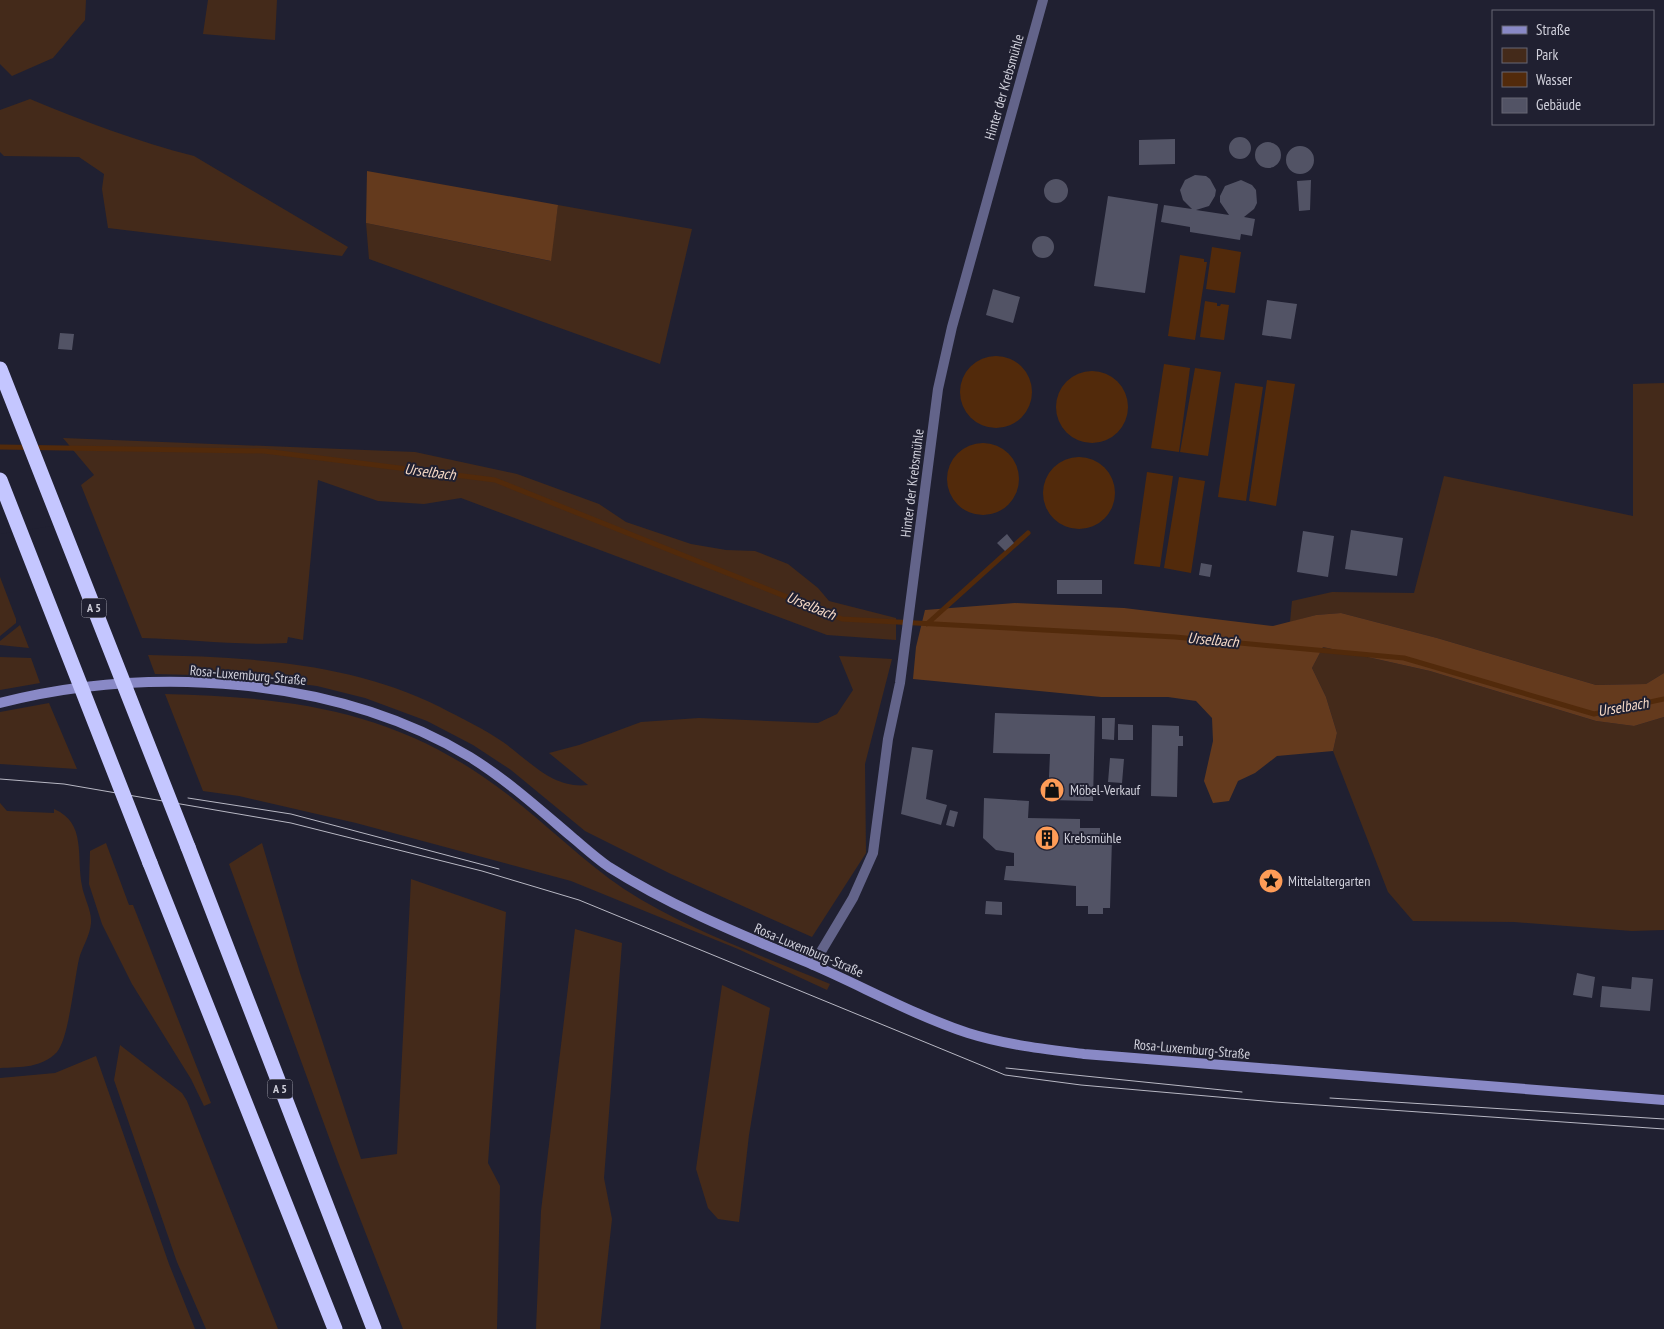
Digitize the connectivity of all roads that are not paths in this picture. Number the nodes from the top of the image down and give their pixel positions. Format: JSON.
{"nodes":[{"id":1,"x":1043,"y":0,"type":"edge"},
{"id":2,"x":0,"y":369,"type":"edge"},
{"id":3,"x":0,"y":480,"type":"edge"},
{"id":4,"x":0,"y":703,"type":"edge"},
{"id":5,"x":813,"y":965,"type":"junction"},
{"id":6,"x":1664,"y":1100,"type":"edge"},
{"id":7,"x":335,"y":1329,"type":"edge"},
{"id":8,"x":374,"y":1329,"type":"edge"}],
"edges":[{"from":1,"to":5,"type":"street","name":"Hinter der Krebsmühle"},
{"from":2,"to":8,"type":"highway","number":"A 5","bridge":true},
{"from":3,"to":7,"type":"highway","bridge":true},
{"from":4,"to":5,"type":"main road","name":"Rosa-Luxemburg-Straße"},
{"from":5,"to":6,"type":"main road","name":"Rosa-Luxemburg-Straße"}]}
